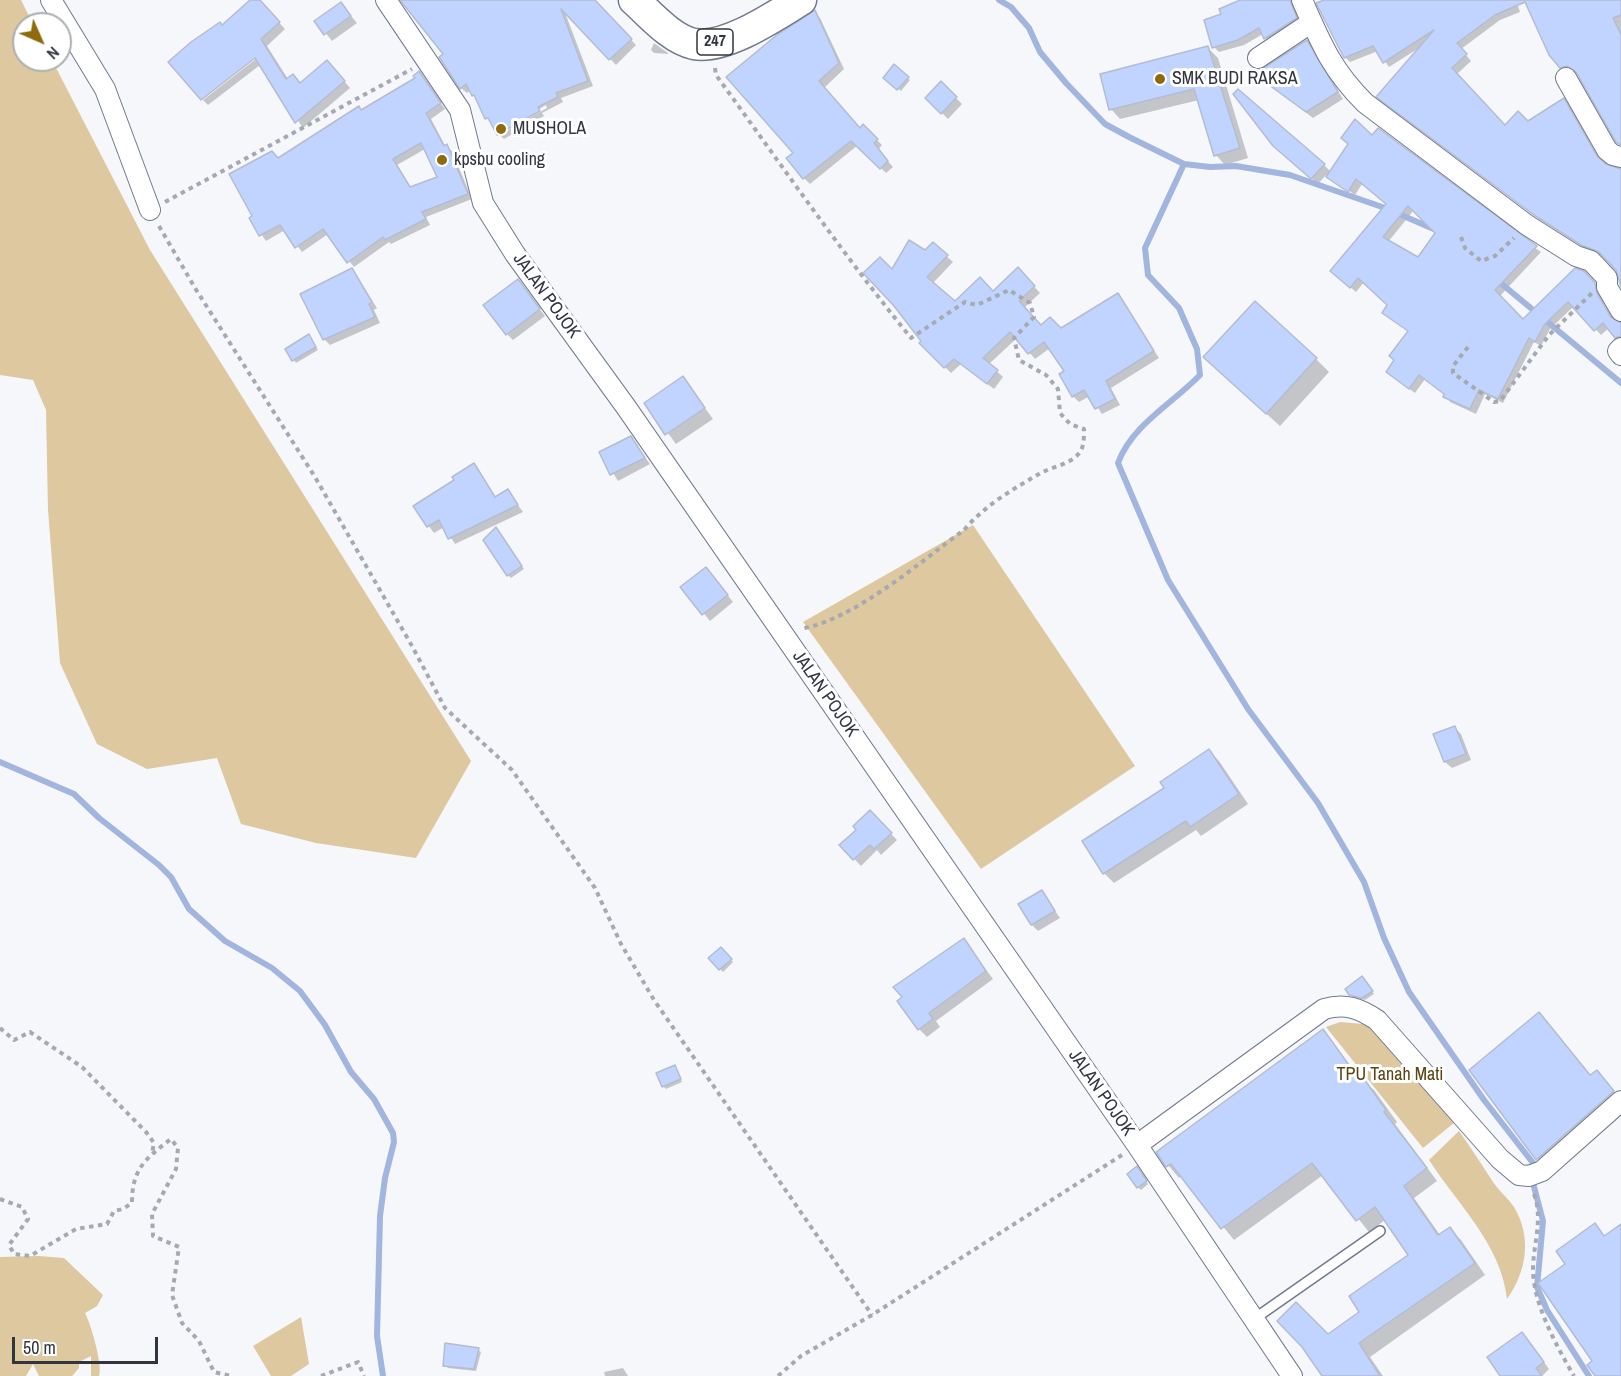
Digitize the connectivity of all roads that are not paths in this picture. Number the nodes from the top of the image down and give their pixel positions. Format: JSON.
{"nodes":[{"id":1,"x":51,"y":0,"type":"edge"},
{"id":2,"x":386,"y":0,"type":"edge"},
{"id":3,"x":634,"y":0,"type":"edge"},
{"id":4,"x":801,"y":0,"type":"edge"},
{"id":5,"x":1302,"y":0,"type":"edge"},
{"id":6,"x":1312,"y":22,"type":"junction"},
{"id":7,"x":1258,"y":58,"type":"dead end"},
{"id":8,"x":1566,"y":78,"type":"dead end"},
{"id":9,"x":1621,"y":157,"type":"edge"},
{"id":10,"x":150,"y":210,"type":"road end"},
{"id":11,"x":1614,"y":273,"type":"edge"},
{"id":12,"x":1621,"y":311,"type":"edge"},
{"id":13,"x":1621,"y":348,"type":"edge"},
{"id":14,"x":1621,"y":356,"type":"edge"},
{"id":15,"x":1621,"y":1101,"type":"edge"},
{"id":16,"x":1137,"y":1145,"type":"junction"},
{"id":17,"x":1380,"y":1231,"type":"dead end"},
{"id":18,"x":1254,"y":1319,"type":"junction"},
{"id":19,"x":1292,"y":1376,"type":"edge"}],
"edges":[{"from":1,"to":10,"type":"street"},
{"from":2,"to":16,"type":"street","name":"JALAN POJOK"},
{"from":3,"to":4,"type":"main road","number":"247"},
{"from":5,"to":6,"type":"street"},
{"from":6,"to":7,"type":"street"},
{"from":6,"to":11,"type":"street"},
{"from":8,"to":9,"type":"street"},
{"from":11,"to":12,"type":"street"},
{"from":13,"to":14,"type":"street"},
{"from":15,"to":16,"type":"street"},
{"from":16,"to":18,"type":"street","name":"JALAN POJOK"},
{"from":17,"to":18,"type":"lane"},
{"from":18,"to":19,"type":"street","name":"JALAN POJOK"}]}
